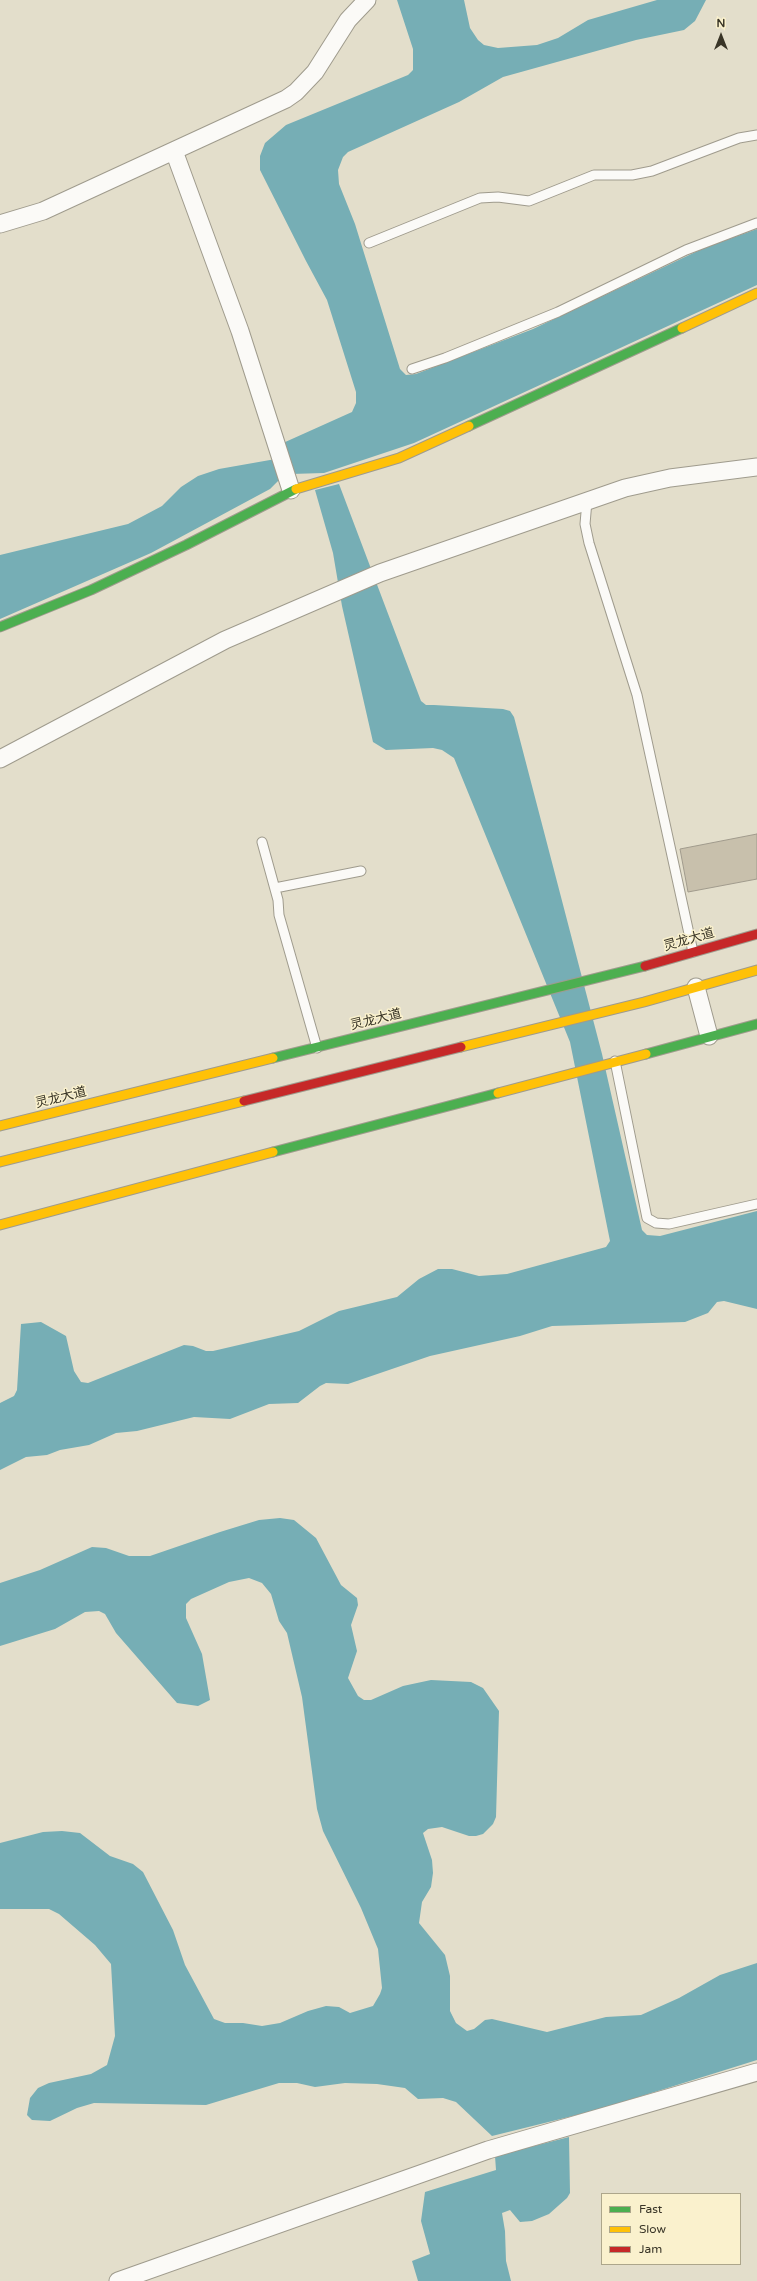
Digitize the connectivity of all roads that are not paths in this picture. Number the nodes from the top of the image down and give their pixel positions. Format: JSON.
{"nodes":[{"id":1,"x":367,"y":0,"type":"edge"},
{"id":2,"x":757,"y":135,"type":"edge"},
{"id":3,"x":174,"y":151,"type":"junction"},
{"id":4,"x":757,"y":223,"type":"edge"},
{"id":5,"x":0,"y":224,"type":"edge"},
{"id":6,"x":369,"y":243,"type":"dead end"},
{"id":7,"x":757,"y":293,"type":"edge"},
{"id":8,"x":412,"y":369,"type":"dead end"},
{"id":9,"x":757,"y":467,"type":"edge"},
{"id":10,"x":290,"y":485,"type":"junction"},
{"id":11,"x":587,"y":501,"type":"junction"},
{"id":12,"x":0,"y":627,"type":"edge"},
{"id":13,"x":0,"y":759,"type":"edge"},
{"id":14,"x":262,"y":842,"type":"dead end"},
{"id":15,"x":361,"y":871,"type":"dead end"},
{"id":16,"x":275,"y":888,"type":"junction"},
{"id":17,"x":757,"y":934,"type":"edge"},
{"id":18,"x":693,"y":952,"type":"junction"},
{"id":19,"x":757,"y":970,"type":"edge"},
{"id":20,"x":696,"y":987,"type":"junction"},
{"id":21,"x":757,"y":1024,"type":"edge"},
{"id":22,"x":710,"y":1036,"type":"junction"},
{"id":23,"x":317,"y":1048,"type":"junction"},
{"id":24,"x":612,"y":1062,"type":"junction"},
{"id":25,"x":0,"y":1126,"type":"edge"},
{"id":26,"x":0,"y":1162,"type":"edge"},
{"id":27,"x":757,"y":1204,"type":"edge"},
{"id":28,"x":0,"y":1225,"type":"edge"},
{"id":29,"x":757,"y":2072,"type":"edge"},
{"id":30,"x":143,"y":2277,"type":"edge"},
{"id":31,"x":118,"y":2281,"type":"edge"}],
"edges":[{"from":1,"to":3,"type":"street"},
{"from":2,"to":6,"type":"lane"},
{"from":3,"to":5,"type":"street"},
{"from":3,"to":10,"type":"street"},
{"from":4,"to":8,"type":"lane"},
{"from":7,"to":10,"type":"street"},
{"from":9,"to":11,"type":"street"},
{"from":10,"to":12,"type":"street"},
{"from":11,"to":13,"type":"street"},
{"from":11,"to":18,"type":"lane"},
{"from":14,"to":16,"type":"lane"},
{"from":15,"to":16,"type":"lane"},
{"from":16,"to":23,"type":"lane"},
{"from":17,"to":18,"type":"street","name":"灵龙大道"},
{"from":18,"to":23,"type":"street","name":"灵龙大道"},
{"from":19,"to":20,"type":"street"},
{"from":20,"to":22,"type":"street"},
{"from":20,"to":26,"type":"street"},
{"from":21,"to":22,"type":"street"},
{"from":22,"to":24,"type":"street"},
{"from":23,"to":25,"type":"street","name":"灵龙大道"},
{"from":24,"to":27,"type":"lane"},
{"from":24,"to":28,"type":"street"},
{"from":29,"to":30,"type":"street"},
{"from":30,"to":31,"type":"street"}]}
